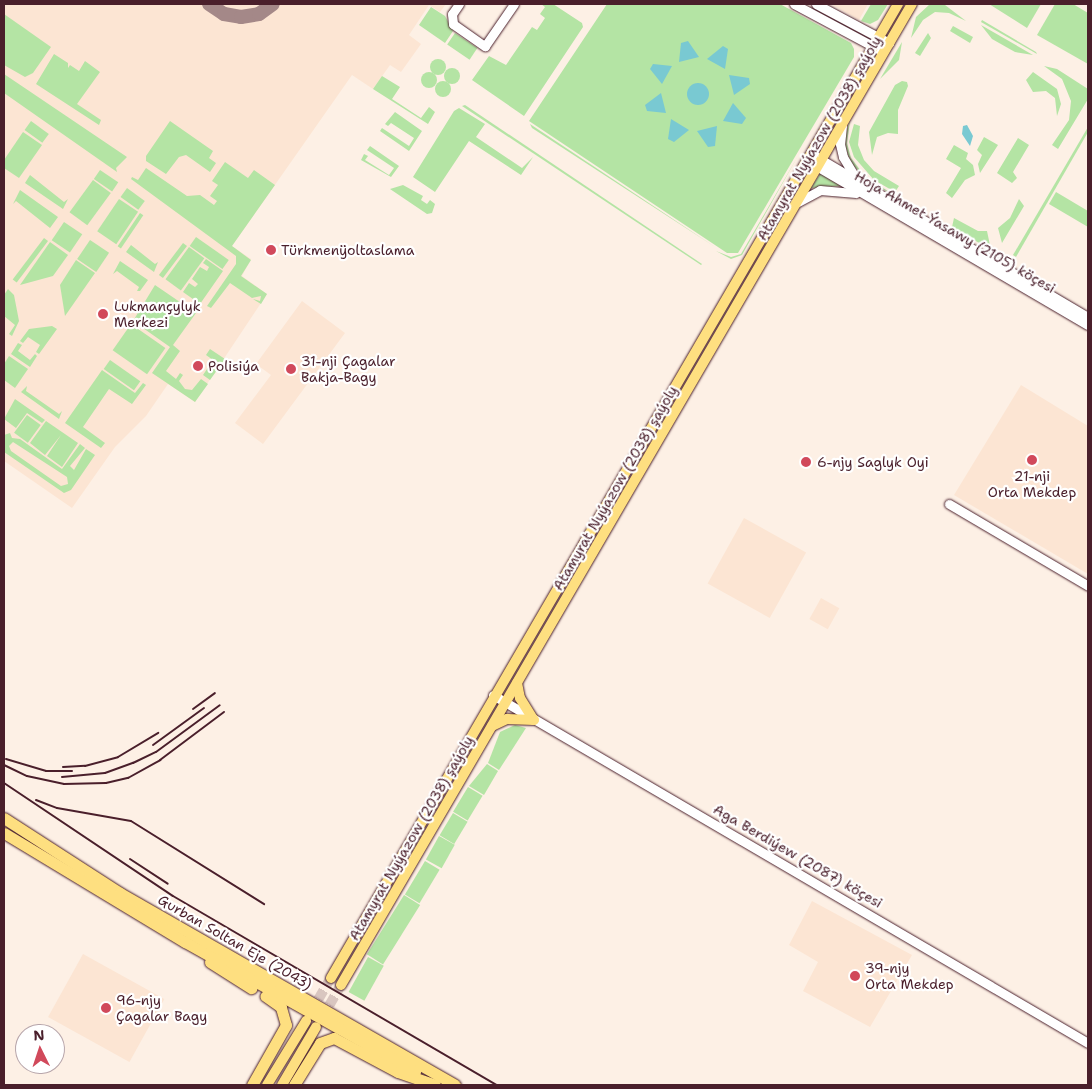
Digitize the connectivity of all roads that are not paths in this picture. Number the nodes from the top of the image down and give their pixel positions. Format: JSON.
{"nodes":[{"id":1,"x":459,"y":4,"type":"edge"},
{"id":2,"x":514,"y":4,"type":"edge"},
{"id":3,"x":794,"y":4,"type":"edge"},
{"id":4,"x":816,"y":4,"type":"edge"},
{"id":5,"x":898,"y":4,"type":"edge"},
{"id":6,"x":912,"y":4,"type":"edge"},
{"id":7,"x":876,"y":42,"type":"junction"},
{"id":8,"x":886,"y":48,"type":"junction"},
{"id":9,"x":842,"y":126,"type":"junction"},
{"id":10,"x":815,"y":160,"type":"junction"},
{"id":11,"x":858,"y":182,"type":"junction"},
{"id":12,"x":861,"y":194,"type":"junction"},
{"id":13,"x":795,"y":203,"type":"junction"},
{"id":14,"x":1088,"y":316,"type":"edge"},
{"id":15,"x":1088,"y":325,"type":"edge"},
{"id":16,"x":949,"y":504,"type":"dead end"},
{"id":17,"x":1088,"y":586,"type":"edge"},
{"id":18,"x":516,"y":682,"type":"junction"},
{"id":19,"x":493,"y":695,"type":"junction"},
{"id":20,"x":505,"y":702,"type":"junction"},
{"id":21,"x":534,"y":720,"type":"junction"},
{"id":22,"x":491,"y":726,"type":"junction"},
{"id":23,"x":4,"y":818,"type":"edge"},
{"id":24,"x":4,"y":833,"type":"edge"},
{"id":25,"x":185,"y":942,"type":"junction"},
{"id":26,"x":331,"y":978,"type":"tunnel mouth"},
{"id":27,"x":341,"y":985,"type":"tunnel mouth"},
{"id":28,"x":306,"y":1021,"type":"tunnel mouth"},
{"id":29,"x":316,"y":1027,"type":"tunnel mouth"},
{"id":30,"x":1088,"y":1043,"type":"edge"},
{"id":31,"x":252,"y":1085,"type":"edge"},
{"id":32,"x":267,"y":1085,"type":"edge"},
{"id":33,"x":282,"y":1085,"type":"edge"},
{"id":34,"x":294,"y":1085,"type":"edge"},
{"id":35,"x":435,"y":1085,"type":"edge"},
{"id":36,"x":440,"y":1085,"type":"edge"},
{"id":37,"x":455,"y":1085,"type":"edge"}],
"edges":[{"from":1,"to":2,"type":"street"},
{"from":3,"to":7,"type":"street"},
{"from":4,"to":7,"type":"street"},
{"from":5,"to":7,"type":"main road","name":"Atamyrat Nyýazow (2038) şaýoly"},
{"from":6,"to":8,"type":"main road","name":"Atamyrat Nyýazow (2038) şaýoly"},
{"from":7,"to":8,"type":"street"},
{"from":7,"to":10,"type":"main road","name":"Atamyrat Nyýazow (2038) şaýoly"},
{"from":8,"to":9,"type":"main road","name":"Atamyrat Nyýazow (2038) şaýoly"},
{"from":9,"to":10,"type":"main road","name":"Atamyrat Nyýazow (2038) şaýoly"},
{"from":9,"to":11,"type":"street"},
{"from":10,"to":11,"type":"street","name":"Hoja Ahmet Ýasawy (2105) köçesi"},
{"from":10,"to":12,"type":"street","name":"Hoja Ahmet Ýasawy (2105) köçesi"},
{"from":10,"to":13,"type":"main road","name":"Atamyrat Nyýazow (2038) şaýoly"},
{"from":10,"to":19,"type":"main road","name":"Atamyrat Nyýazow (2038) şaýoly"},
{"from":11,"to":14,"type":"street","name":"Hoja Ahmet Ýasawy (2105) köçesi"},
{"from":12,"to":13,"type":"street"},
{"from":12,"to":15,"type":"street","name":"Hoja Ahmet Ýasawy (2105) köçesi"},
{"from":13,"to":18,"type":"main road","name":"Atamyrat Nyýazow (2038) şaýoly"},
{"from":16,"to":17,"type":"street"},
{"from":18,"to":20,"type":"main road","name":"Atamyrat Nyýazow (2038) şaýoly"},
{"from":18,"to":21,"type":"main road"},
{"from":19,"to":20,"type":"street","name":"Aga Berdiýew (2087) köçesi"},
{"from":19,"to":26,"type":"main road","name":"Atamyrat Nyýazow (2038) şaýoly"},
{"from":20,"to":21,"type":"street","name":"Aga Berdiýew (2087) köçesi"},
{"from":20,"to":22,"type":"main road","name":"Atamyrat Nyýazow (2038) şaýoly"},
{"from":21,"to":22,"type":"main road"},
{"from":21,"to":30,"type":"street","name":"Aga Berdiýew (2087) köçesi"},
{"from":22,"to":27,"type":"main road","name":"Atamyrat Nyýazow (2038) şaýoly"},
{"from":23,"to":37,"type":"highway","name":"Gurban Soltan Eje (2043)"},
{"from":24,"to":25,"type":"highway","name":"Gurban Soltan Eje (2043)"},
{"from":25,"to":31,"type":"highway"},
{"from":25,"to":36,"type":"highway","name":"Gurban Soltan Eje (2043)"},
{"from":28,"to":32,"type":"main road"},
{"from":29,"to":33,"type":"main road"},
{"from":34,"to":35,"type":"highway"}]}
